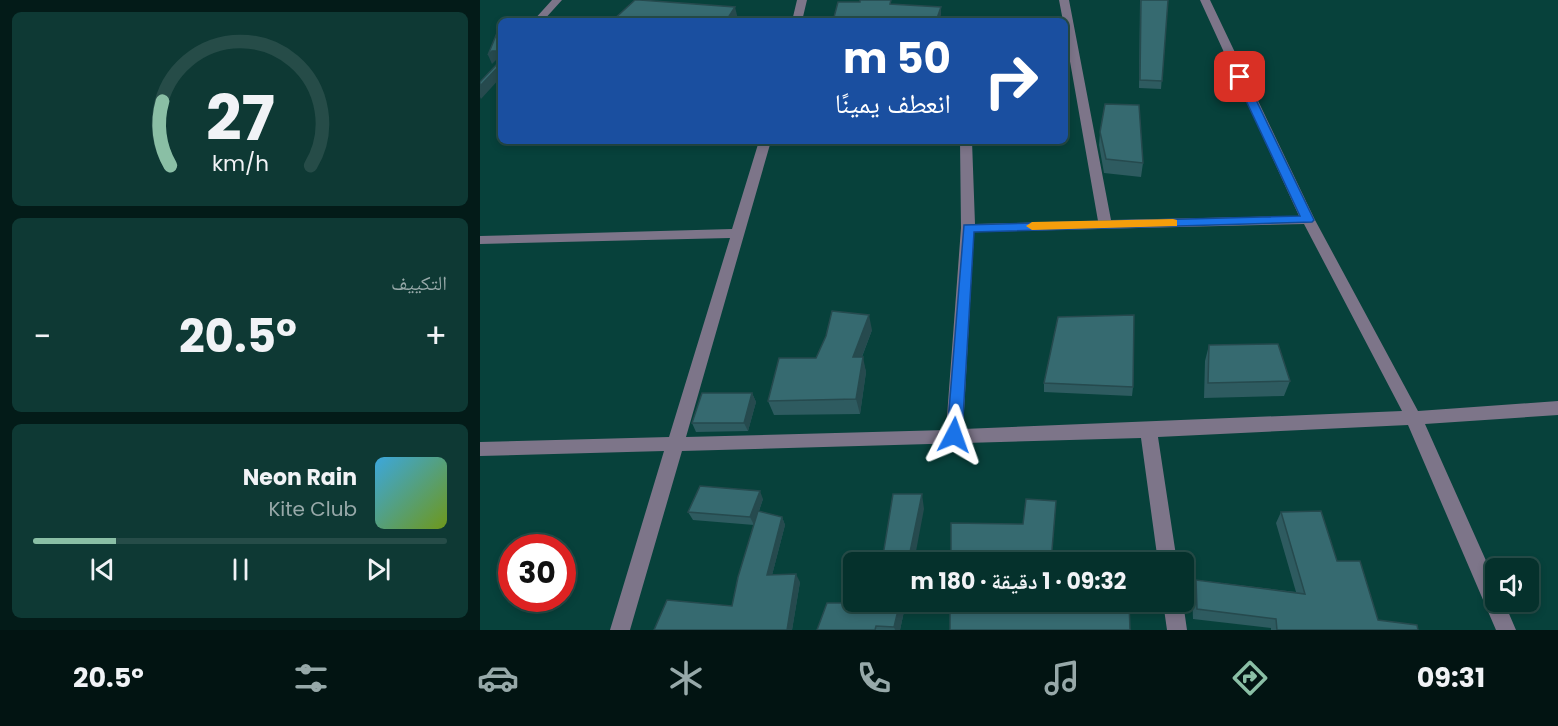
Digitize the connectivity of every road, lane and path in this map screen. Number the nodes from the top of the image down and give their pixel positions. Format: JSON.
{"nodes":[{"id":1,"x":557,"y":0,"type":"edge"},
{"id":2,"x":802,"y":0,"type":"edge"},
{"id":3,"x":1064,"y":0,"type":"edge"},
{"id":4,"x":1205,"y":0,"type":"edge"},
{"id":5,"x":541,"y":18,"type":"edge"},
{"id":6,"x":798,"y":18,"type":"edge"},
{"id":7,"x":1066,"y":18,"type":"edge"},
{"id":8,"x":1068,"y":44,"type":"edge"},
{"id":9,"x":1071,"y":77,"type":"edge"},
{"id":10,"x":764,"y":144,"type":"edge"},
{"id":11,"x":966,"y":144,"type":"edge"},
{"id":12,"x":1308,"y":220,"type":"junction"},
{"id":13,"x":1105,"y":225,"type":"junction"},
{"id":14,"x":968,"y":228,"type":"junction"},
{"id":15,"x":737,"y":233,"type":"junction"},
{"id":16,"x":480,"y":240,"type":"edge"},
{"id":17,"x":1558,"y":408,"type":"edge"},
{"id":18,"x":1414,"y":419,"type":"junction"},
{"id":19,"x":1149,"y":431,"type":"junction"},
{"id":20,"x":954,"y":435,"type":"junction"},
{"id":21,"x":674,"y":444,"type":"junction"},
{"id":22,"x":480,"y":449,"type":"edge"},
{"id":23,"x":1167,"y":552,"type":"edge"},
{"id":24,"x":1174,"y":612,"type":"edge"},
{"id":25,"x":620,"y":630,"type":"edge"},
{"id":26,"x":1177,"y":630,"type":"edge"},
{"id":27,"x":1506,"y":630,"type":"edge"}],
"edges":[{"from":1,"to":5,"type":"street"},
{"from":2,"to":6,"type":"street"},
{"from":3,"to":7,"type":"street"},
{"from":4,"to":12,"type":"street"},
{"from":8,"to":9,"type":"street"},
{"from":9,"to":13,"type":"street"},
{"from":10,"to":15,"type":"street"},
{"from":11,"to":14,"type":"street"},
{"from":12,"to":13,"type":"street"},
{"from":12,"to":18,"type":"street"},
{"from":13,"to":14,"type":"street"},
{"from":14,"to":20,"type":"street"},
{"from":15,"to":16,"type":"street"},
{"from":15,"to":21,"type":"street"},
{"from":17,"to":18,"type":"street"},
{"from":18,"to":19,"type":"street"},
{"from":18,"to":27,"type":"street"},
{"from":19,"to":20,"type":"street"},
{"from":19,"to":23,"type":"street"},
{"from":20,"to":21,"type":"street"},
{"from":21,"to":22,"type":"street"},
{"from":21,"to":25,"type":"street"},
{"from":24,"to":26,"type":"street"}]}
